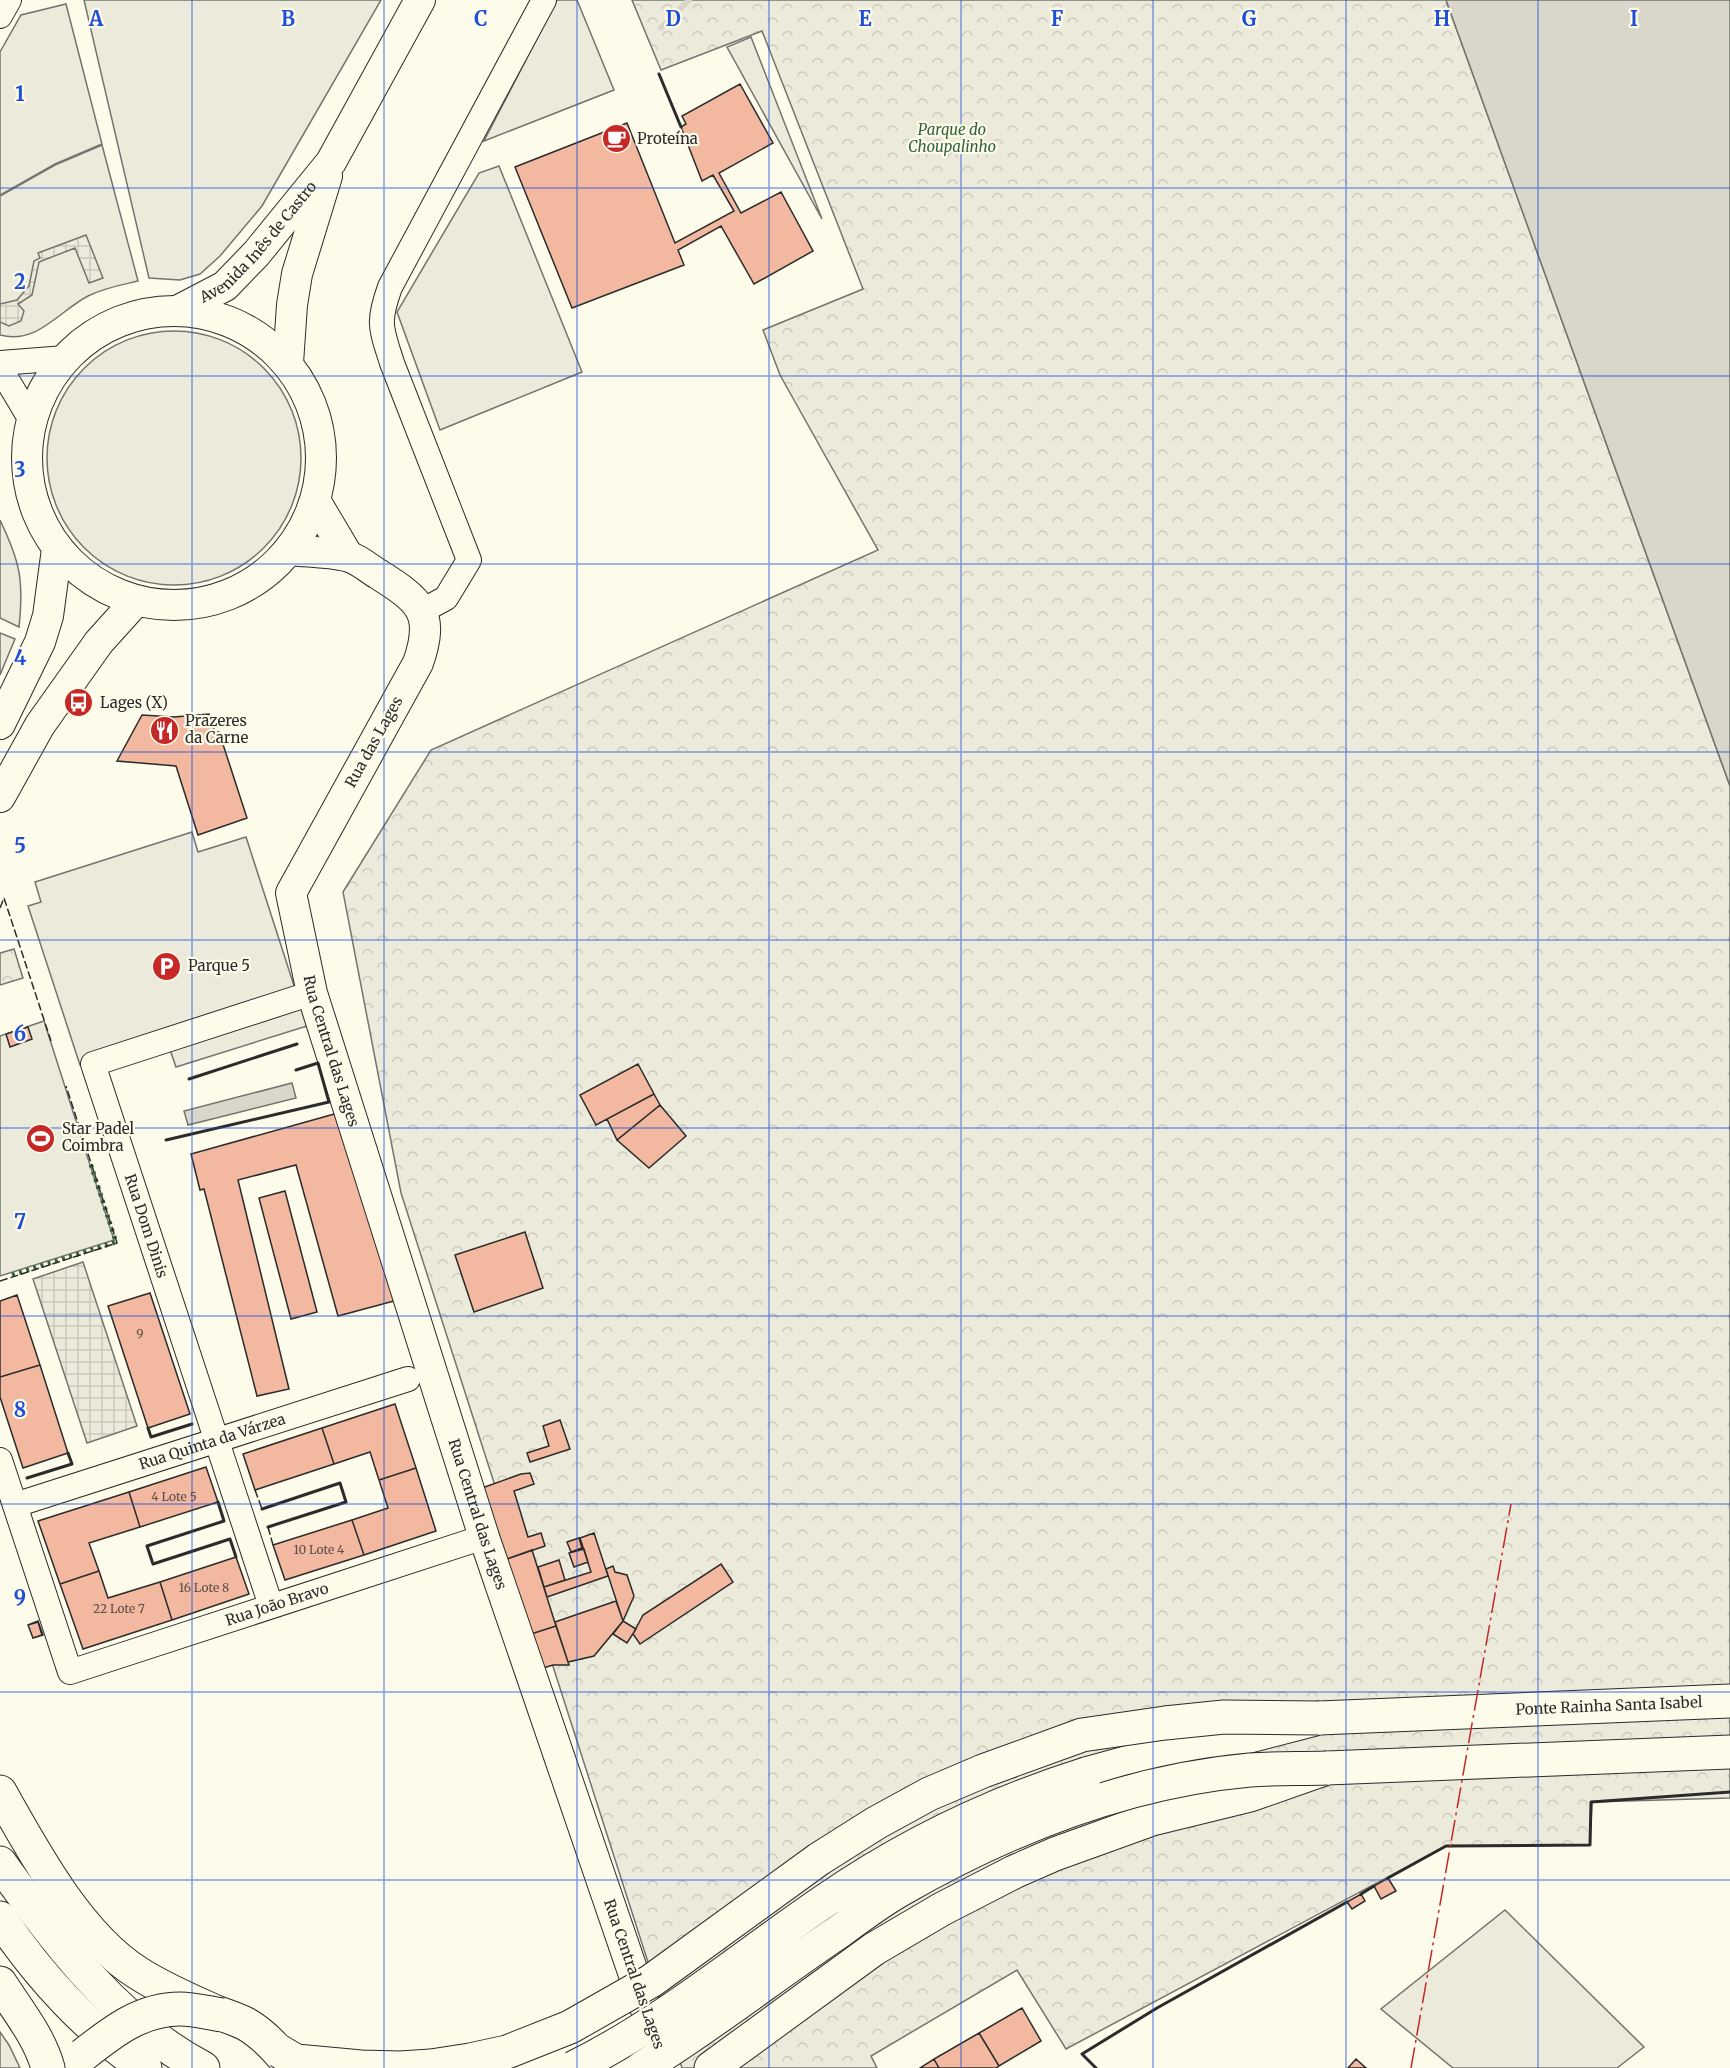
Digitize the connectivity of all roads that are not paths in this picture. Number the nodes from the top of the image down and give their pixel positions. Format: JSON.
{"nodes":[{"id":1,"x":9,"y":0,"type":"edge"},
{"id":2,"x":420,"y":0,"type":"edge"},
{"id":3,"x":544,"y":0,"type":"edge"},
{"id":4,"x":0,"y":16,"type":"edge"},
{"id":5,"x":331,"y":162,"type":"junction"},
{"id":6,"x":178,"y":310,"type":"junction"},
{"id":7,"x":65,"y":358,"type":"junction"},
{"id":8,"x":0,"y":363,"type":"edge"},
{"id":9,"x":288,"y":363,"type":"junction"},
{"id":10,"x":0,"y":368,"type":"edge"},
{"id":11,"x":31,"y":420,"type":"junction"},
{"id":12,"x":316,"y":502,"type":"junction"},
{"id":13,"x":57,"y":549,"type":"junction"},
{"id":14,"x":290,"y":550,"type":"junction"},
{"id":15,"x":348,"y":556,"type":"junction"},
{"id":16,"x":136,"y":601,"type":"junction"},
{"id":17,"x":422,"y":611,"type":"junction"},
{"id":18,"x":0,"y":724,"type":"edge"},
{"id":19,"x":0,"y":797,"type":"edge"},
{"id":20,"x":304,"y":956,"type":"joint"},
{"id":21,"x":312,"y":993,"type":"junction"},
{"id":22,"x":408,"y":1379,"type":"dead end"},
{"id":23,"x":216,"y":1440,"type":"junction"},
{"id":24,"x":0,"y":1460,"type":"edge"},
{"id":25,"x":15,"y":1505,"type":"junction"},
{"id":26,"x":484,"y":1537,"type":"junction"},
{"id":27,"x":271,"y":1606,"type":"junction"},
{"id":28,"x":1730,"y":1701,"type":"edge"},
{"id":29,"x":1319,"y":1718,"type":"junction"},
{"id":30,"x":1730,"y":1752,"type":"edge"},
{"id":31,"x":1327,"y":1768,"type":"junction"},
{"id":32,"x":0,"y":1792,"type":"edge"},
{"id":33,"x":0,"y":1863,"type":"edge"},
{"id":34,"x":0,"y":1918,"type":"edge"},
{"id":35,"x":0,"y":1983,"type":"edge"},
{"id":36,"x":222,"y":2015,"type":"junction"},
{"id":37,"x":286,"y":2060,"type":"edge"},
{"id":38,"x":80,"y":2061,"type":"edge"},
{"id":39,"x":48,"y":2068,"type":"edge"},
{"id":40,"x":145,"y":2068,"type":"edge"},
{"id":41,"x":203,"y":2068,"type":"edge"},
{"id":42,"x":573,"y":2068,"type":"edge"},
{"id":43,"x":642,"y":2068,"type":"edge"},
{"id":44,"x":666,"y":2068,"type":"edge"},
{"id":45,"x":711,"y":2068,"type":"edge"}],
"edges":[{"from":1,"to":4,"type":"street"},
{"from":2,"to":5,"type":"main road","name":"Avenida Inês de Castro"},
{"from":3,"to":17,"type":"street"},
{"from":5,"to":6,"type":"main road","name":"Avenida Inês de Castro"},
{"from":5,"to":9,"type":"main road","name":"Avenida Inês de Castro"},
{"from":6,"to":7,"type":"main road"},
{"from":6,"to":9,"type":"main road"},
{"from":7,"to":8,"type":"street"},
{"from":7,"to":11,"type":"main road"},
{"from":9,"to":12,"type":"main road"},
{"from":10,"to":11,"type":"street"},
{"from":11,"to":13,"type":"main road"},
{"from":12,"to":14,"type":"main road"},
{"from":12,"to":15,"type":"main road"},
{"from":13,"to":16,"type":"main road"},
{"from":13,"to":18,"type":"main road"},
{"from":14,"to":15,"type":"main road"},
{"from":14,"to":16,"type":"main road"},
{"from":15,"to":17,"type":"main road"},
{"from":16,"to":19,"type":"main road"},
{"from":17,"to":20,"type":"main road","name":"Rua das Lages"},
{"from":20,"to":21,"type":"main road","name":"Rua Central das Lages"},
{"from":21,"to":23,"type":"street","name":"Rua Dom Dinis"},
{"from":21,"to":26,"type":"main road","name":"Rua Central das Lages"},
{"from":22,"to":23,"type":"street","name":"Rua Quinta da Várzea"},
{"from":23,"to":25,"type":"street","name":"Rua Quinta da Várzea"},
{"from":23,"to":27,"type":"street","name":"Rua Dom Dinis"},
{"from":24,"to":25,"type":"street"},
{"from":25,"to":27,"type":"street","name":"Rua João Bravo"},
{"from":26,"to":27,"type":"street","name":"Rua João Bravo"},
{"from":26,"to":44,"type":"main road","name":"Rua Central das Lages"},
{"from":28,"to":29,"type":"highway","name":"Ponte Rainha Santa Isabel"},
{"from":29,"to":37,"type":"highway","bridge":true},
{"from":29,"to":42,"type":"highway","bridge":true},
{"from":30,"to":31,"type":"highway"},
{"from":31,"to":43,"type":"highway","bridge":true},
{"from":31,"to":45,"type":"highway"},
{"from":32,"to":36,"type":"highway","bridge":true},
{"from":33,"to":41,"type":"highway"},
{"from":34,"to":40,"type":"highway"},
{"from":35,"to":39,"type":"highway"},
{"from":36,"to":37,"type":"highway"},
{"from":36,"to":38,"type":"highway","bridge":true}]}
